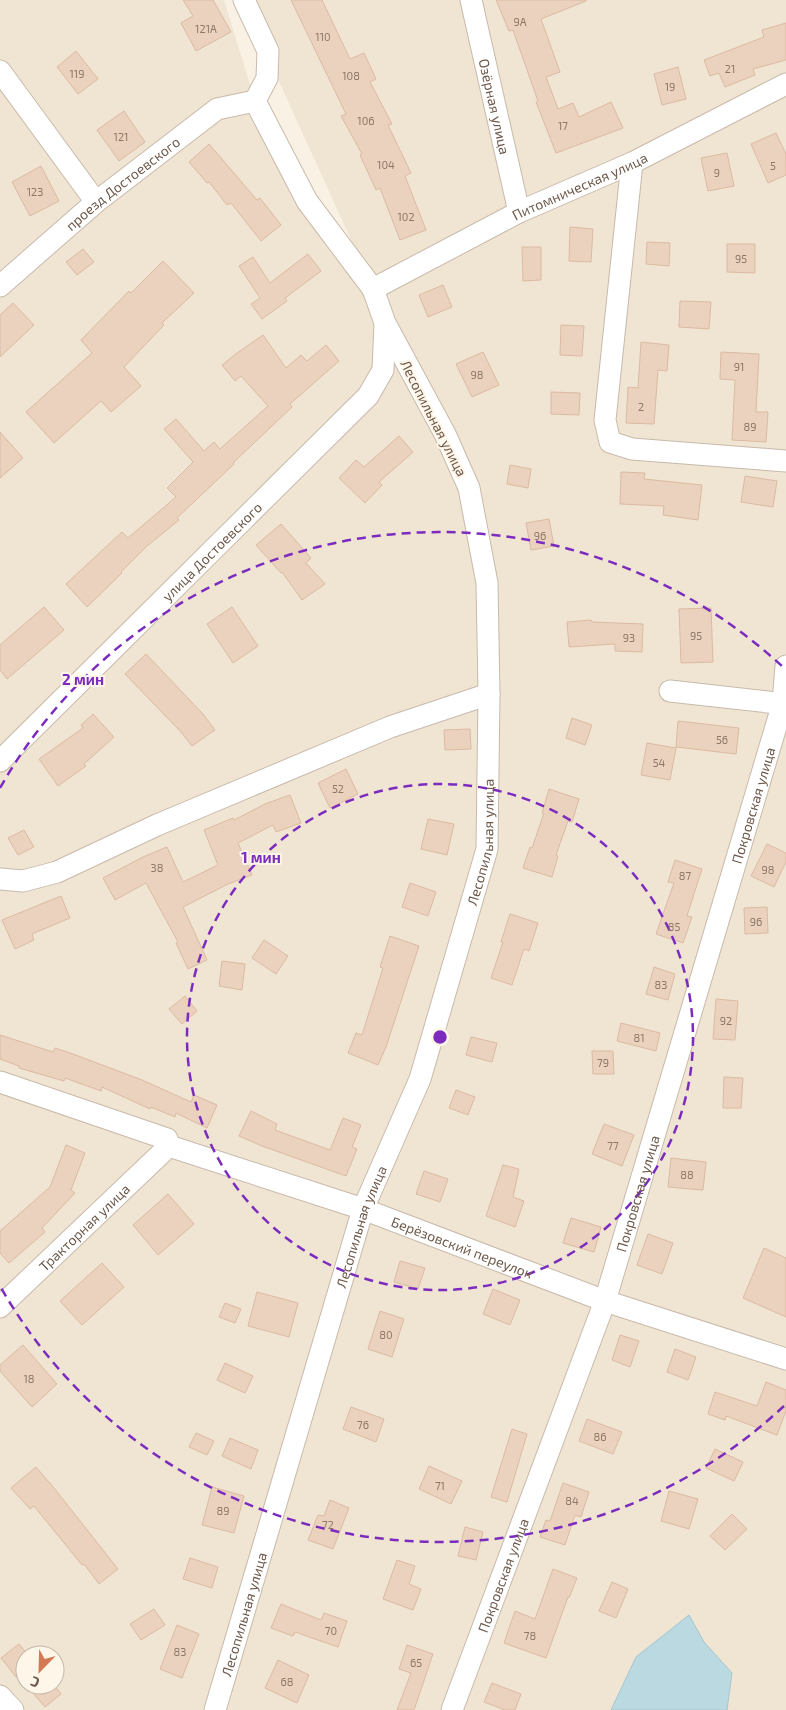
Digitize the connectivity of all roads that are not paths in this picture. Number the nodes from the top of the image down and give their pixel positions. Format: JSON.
{"nodes":[{"id":1,"x":244,"y":0,"type":"edge"},
{"id":2,"x":471,"y":0,"type":"edge"},
{"id":3,"x":0,"y":72,"type":"edge"},
{"id":4,"x":786,"y":84,"type":"edge"},
{"id":5,"x":256,"y":101,"type":"junction"},
{"id":6,"x":632,"y":163,"type":"junction"},
{"id":7,"x":96,"y":202,"type":"junction"},
{"id":8,"x":518,"y":212,"type":"junction"},
{"id":9,"x":2,"y":279,"type":"edge"},
{"id":10,"x":374,"y":289,"type":"junction"},
{"id":11,"x":385,"y":324,"type":"junction"},
{"id":12,"x":786,"y":461,"type":"edge"},
{"id":13,"x":786,"y":666,"type":"edge"},
{"id":14,"x":670,"y":691,"type":"dead end"},
{"id":15,"x":489,"y":694,"type":"junction"},
{"id":16,"x":784,"y":704,"type":"edge"},
{"id":17,"x":0,"y":761,"type":"edge"},
{"id":18,"x":0,"y":879,"type":"edge"},
{"id":19,"x":0,"y":1082,"type":"edge"},
{"id":20,"x":169,"y":1146,"type":"junction"},
{"id":21,"x":363,"y":1209,"type":"junction"},
{"id":22,"x":605,"y":1301,"type":"junction"},
{"id":23,"x":0,"y":1307,"type":"edge"},
{"id":24,"x":786,"y":1359,"type":"edge"},
{"id":25,"x":0,"y":1696,"type":"edge"},
{"id":26,"x":13,"y":1710,"type":"edge"},
{"id":27,"x":215,"y":1710,"type":"edge"},
{"id":28,"x":452,"y":1710,"type":"edge"}],
"edges":[{"from":1,"to":5,"type":"street"},
{"from":2,"to":8,"type":"street","name":"Озёрная улица"},
{"from":3,"to":7,"type":"street"},
{"from":4,"to":6,"type":"street","name":"Питомническая улица"},
{"from":5,"to":7,"type":"street","name":"проезд Достоевского"},
{"from":5,"to":10,"type":"street","name":"Лесопильная улица"},
{"from":6,"to":8,"type":"street","name":"Питомническая улица"},
{"from":6,"to":12,"type":"street"},
{"from":7,"to":9,"type":"street","name":"проезд Достоевского"},
{"from":8,"to":10,"type":"street","name":"Питомническая улица"},
{"from":10,"to":11,"type":"street","name":"Лесопильная улица"},
{"from":11,"to":15,"type":"street","name":"Лесопильная улица"},
{"from":11,"to":17,"type":"street","name":"улица Достоевского"},
{"from":13,"to":16,"type":"street","name":"Покровская улица"},
{"from":14,"to":16,"type":"street"},
{"from":15,"to":18,"type":"street"},
{"from":15,"to":21,"type":"street","name":"Лесопильная улица"},
{"from":16,"to":22,"type":"street","name":"Покровская улица"},
{"from":19,"to":20,"type":"street","name":"Берёзовский переулок"},
{"from":20,"to":21,"type":"street","name":"Берёзовский переулок"},
{"from":20,"to":23,"type":"street","name":"Тракторная улица"},
{"from":21,"to":22,"type":"street","name":"Берёзовский переулок"},
{"from":21,"to":27,"type":"street","name":"Лесопильная улица"},
{"from":22,"to":24,"type":"street","name":"Берёзовский переулок"},
{"from":22,"to":28,"type":"street","name":"Покровская улица"},
{"from":25,"to":26,"type":"street"}]}
